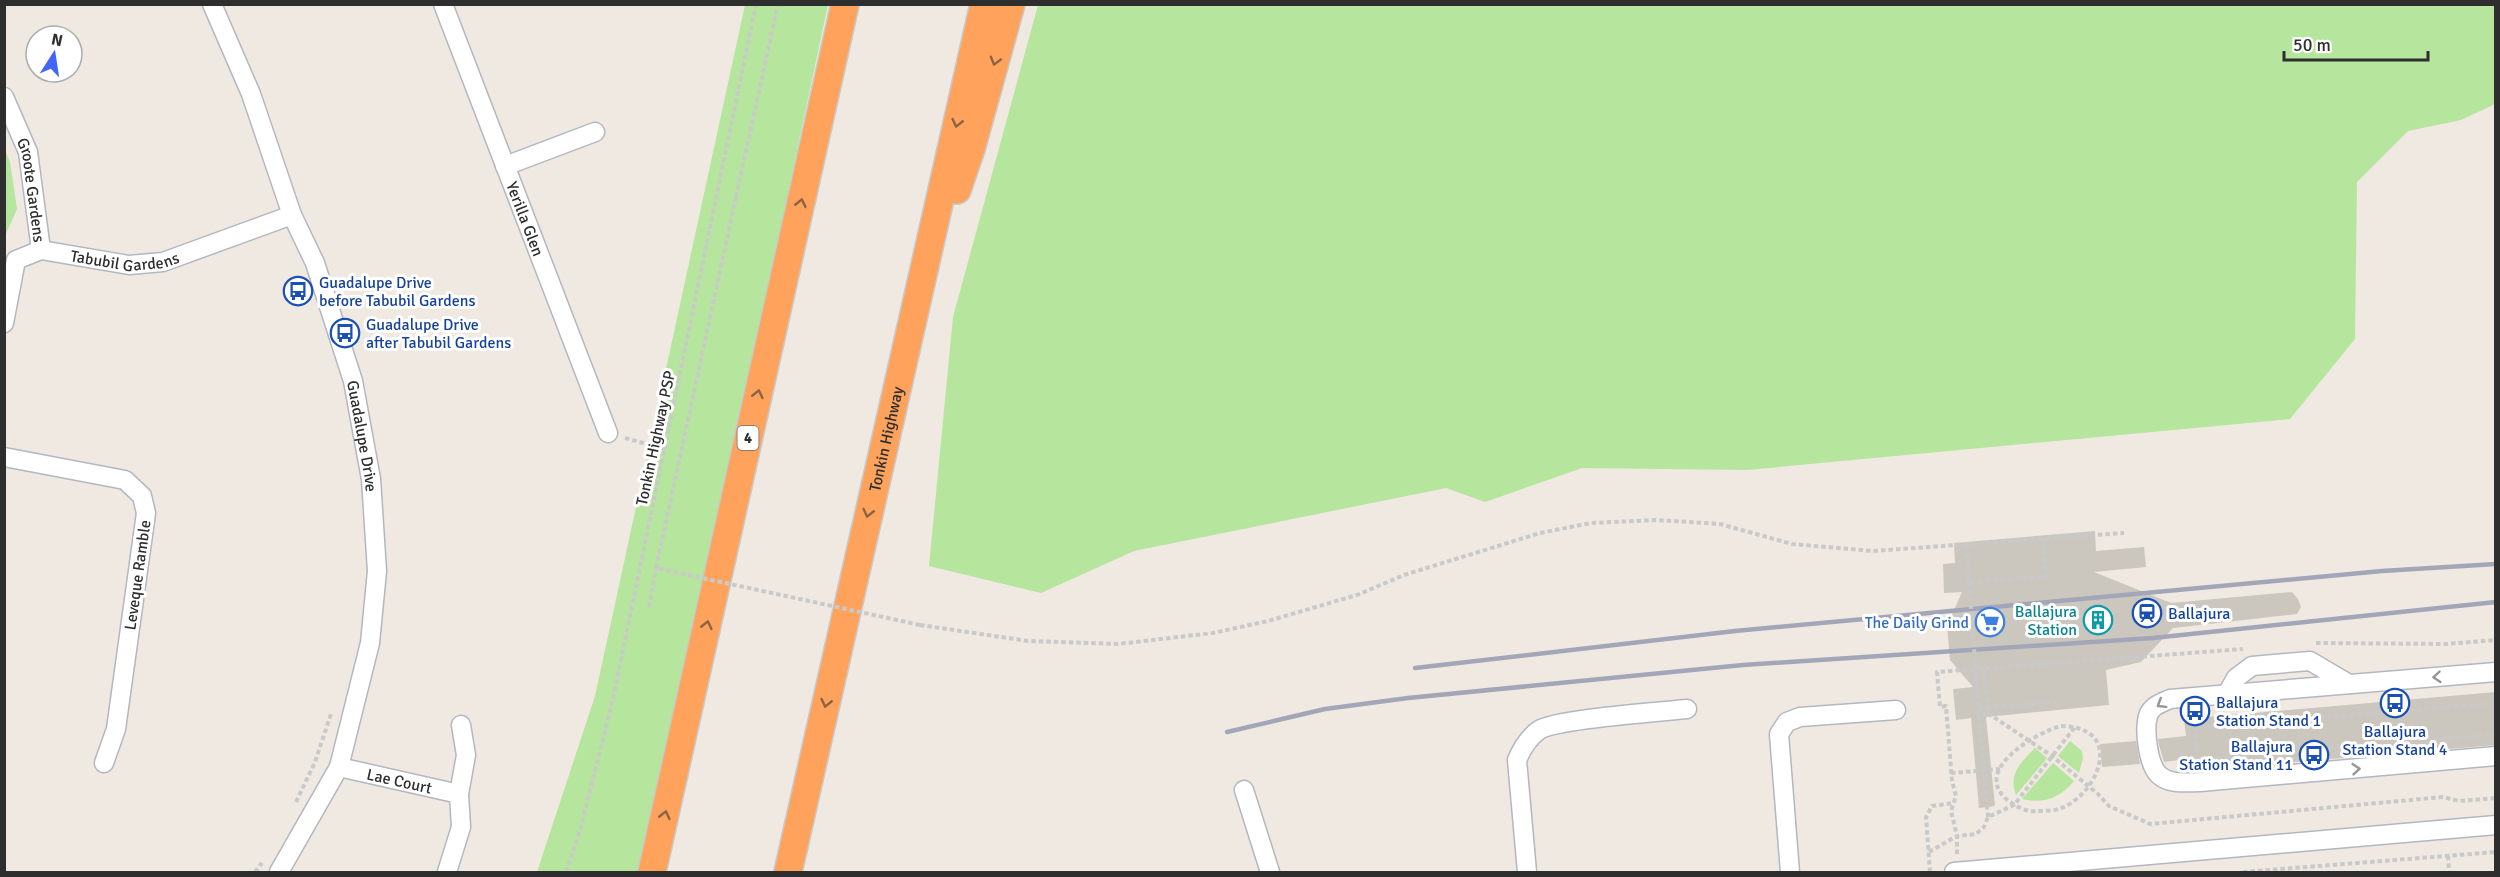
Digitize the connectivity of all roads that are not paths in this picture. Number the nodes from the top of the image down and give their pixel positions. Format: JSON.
{"nodes":[{"id":1,"x":212,"y":4,"type":"edge"},
{"id":2,"x":443,"y":4,"type":"edge"},
{"id":3,"x":845,"y":4,"type":"edge"},
{"id":4,"x":984,"y":4,"type":"edge"},
{"id":5,"x":1011,"y":4,"type":"edge"},
{"id":6,"x":4,"y":97,"type":"edge"},
{"id":7,"x":595,"y":132,"type":"dead end"},
{"id":8,"x":505,"y":166,"type":"junction"},
{"id":9,"x":292,"y":215,"type":"junction"},
{"id":10,"x":42,"y":250,"type":"junction"},
{"id":11,"x":4,"y":323,"type":"edge"},
{"id":12,"x":909,"y":333,"type":"junction"},
{"id":13,"x":608,"y":433,"type":"road end"},
{"id":14,"x":4,"y":457,"type":"edge"},
{"id":15,"x":2496,"y":672,"type":"edge"},
{"id":16,"x":2349,"y":684,"type":"junction"},
{"id":17,"x":2227,"y":694,"type":"junction"},
{"id":18,"x":1687,"y":709,"type":"dead end"},
{"id":19,"x":1896,"y":710,"type":"dead end"},
{"id":20,"x":461,"y":725,"type":"dead end"},
{"id":21,"x":2496,"y":756,"type":"edge"},
{"id":22,"x":104,"y":763,"type":"dead end"},
{"id":23,"x":339,"y":767,"type":"junction"},
{"id":24,"x":1244,"y":790,"type":"dead end"},
{"id":25,"x":459,"y":794,"type":"junction"},
{"id":26,"x":2496,"y":825,"type":"edge"},
{"id":27,"x":2146,"y":864,"type":"edge"},
{"id":28,"x":1972,"y":872,"type":"edge"},
{"id":29,"x":279,"y":873,"type":"edge"},
{"id":30,"x":447,"y":873,"type":"edge"},
{"id":31,"x":652,"y":873,"type":"edge"},
{"id":32,"x":788,"y":873,"type":"edge"},
{"id":33,"x":1270,"y":873,"type":"edge"},
{"id":34,"x":1527,"y":873,"type":"edge"},
{"id":35,"x":1790,"y":873,"type":"edge"},
{"id":36,"x":1954,"y":873,"type":"edge"}],
"edges":[{"from":1,"to":9,"type":"street","name":"Guadalupe Drive"},
{"from":2,"to":8,"type":"street","name":"Yerilla Glen"},
{"from":31,"to":3,"type":"highway","number":"4","one_way":true},
{"from":4,"to":12,"type":"highway","name":"Tonkin Highway","one_way":true},
{"from":5,"to":12,"type":"highway","one_way":true},
{"from":6,"to":10,"type":"street","name":"Groote Gardens"},
{"from":7,"to":8,"type":"street"},
{"from":8,"to":13,"type":"street","name":"Yerilla Glen"},
{"from":9,"to":10,"type":"street","name":"Tabubil Gardens"},
{"from":9,"to":23,"type":"street","name":"Guadalupe Drive"},
{"from":10,"to":11,"type":"street"},
{"from":12,"to":32,"type":"highway","name":"Tonkin Highway","one_way":true},
{"from":14,"to":22,"type":"street","name":"Leveque Ramble"},
{"from":15,"to":16,"type":"street","one_way":true},
{"from":16,"to":17,"type":"street"},
{"from":16,"to":17,"type":"street"},
{"from":17,"to":21,"type":"street","one_way":true},
{"from":18,"to":34,"type":"street"},
{"from":19,"to":35,"type":"street"},
{"from":20,"to":25,"type":"street"},
{"from":23,"to":25,"type":"street","name":"Lae Court"},
{"from":23,"to":29,"type":"street","name":"Guadalupe Drive"},
{"from":24,"to":33,"type":"street"},
{"from":25,"to":30,"type":"street"},
{"from":26,"to":27,"type":"street"},
{"from":27,"to":28,"type":"street"},
{"from":28,"to":36,"type":"street"}]}
